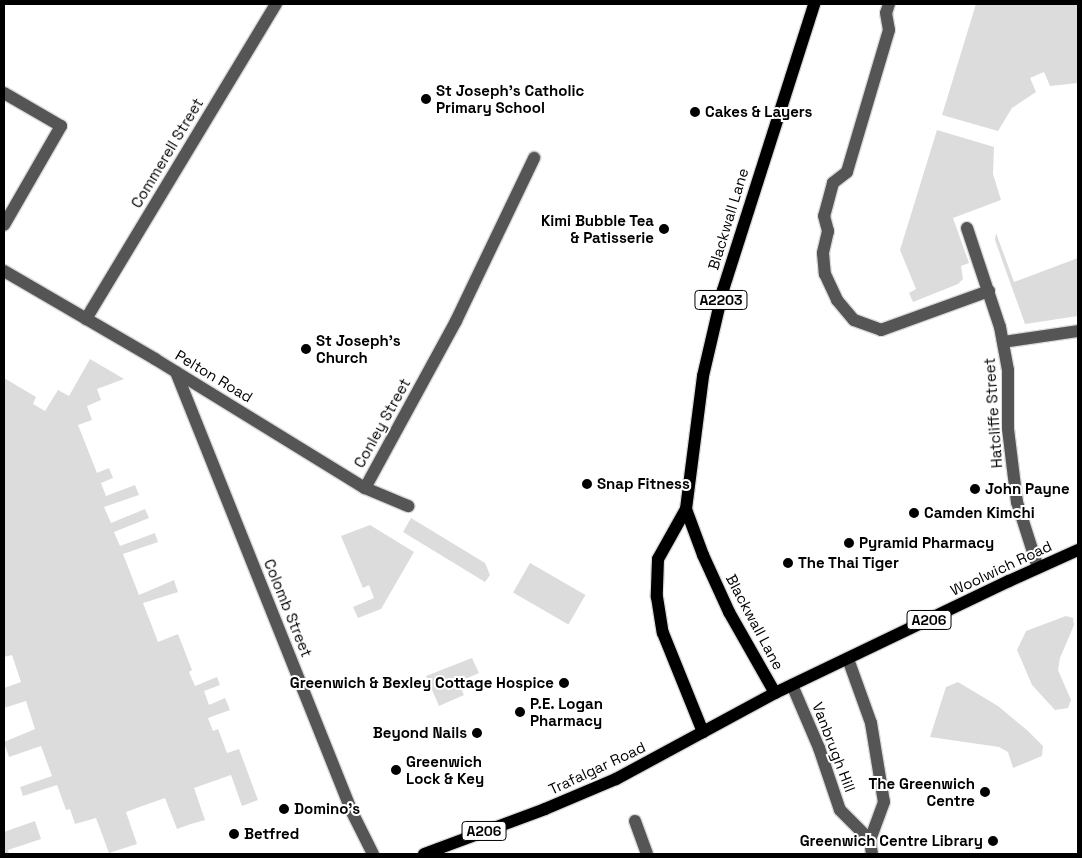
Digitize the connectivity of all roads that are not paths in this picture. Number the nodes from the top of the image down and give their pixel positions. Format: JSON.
{"nodes":[{"id":1,"x":276,"y":4,"type":"edge"},
{"id":2,"x":814,"y":4,"type":"edge"},
{"id":3,"x":889,"y":4,"type":"edge"},
{"id":4,"x":4,"y":93,"type":"edge"},
{"id":5,"x":534,"y":158,"type":"dead end"},
{"id":6,"x":4,"y":225,"type":"edge"},
{"id":7,"x":967,"y":228,"type":"dead end"},
{"id":8,"x":4,"y":271,"type":"edge"},
{"id":9,"x":988,"y":291,"type":"junction"},
{"id":10,"x":86,"y":319,"type":"junction"},
{"id":11,"x":1078,"y":331,"type":"edge"},
{"id":12,"x":1003,"y":342,"type":"junction"},
{"id":13,"x":176,"y":372,"type":"junction"},
{"id":14,"x":365,"y":488,"type":"junction"},
{"id":15,"x":408,"y":506,"type":"dead end"},
{"id":16,"x":686,"y":509,"type":"junction"},
{"id":17,"x":1078,"y":550,"type":"edge"},
{"id":18,"x":1038,"y":568,"type":"junction"},
{"id":19,"x":848,"y":659,"type":"junction"},
{"id":20,"x":792,"y":685,"type":"junction"},
{"id":21,"x":775,"y":693,"type":"junction"},
{"id":22,"x":703,"y":732,"type":"junction"},
{"id":23,"x":635,"y":820,"type":"dead end"},
{"id":24,"x":870,"y":840,"type":"junction"},
{"id":25,"x":373,"y":854,"type":"edge"},
{"id":26,"x":424,"y":854,"type":"edge"},
{"id":27,"x":647,"y":854,"type":"edge"},
{"id":28,"x":872,"y":854,"type":"edge"}],
"edges":[{"from":1,"to":10,"type":"street","name":"Commerell Street"},
{"from":2,"to":16,"type":"main road","name":"Blackwall Lane","number":"A2203"},
{"from":3,"to":9,"type":"street"},
{"from":4,"to":6,"type":"street"},
{"from":5,"to":14,"type":"street","name":"Conley Street"},
{"from":7,"to":9,"type":"street","name":"Hatcliffe Street"},
{"from":8,"to":10,"type":"street","name":"Pelton Road"},
{"from":9,"to":12,"type":"street","name":"Hatcliffe Street"},
{"from":10,"to":13,"type":"street","name":"Pelton Road"},
{"from":11,"to":12,"type":"street"},
{"from":12,"to":18,"type":"street","name":"Hatcliffe Street"},
{"from":13,"to":14,"type":"street","name":"Pelton Road"},
{"from":13,"to":25,"type":"street","name":"Colomb Street"},
{"from":14,"to":15,"type":"street","name":"Pelton Road"},
{"from":16,"to":21,"type":"main road","name":"Blackwall Lane","number":"A2203"},
{"from":16,"to":22,"type":"main road","name":"Blackwall Lane","number":"A2203"},
{"from":17,"to":18,"type":"main road","name":"Woolwich Road","number":"A206"},
{"from":18,"to":19,"type":"main road","name":"Woolwich Road","number":"A206"},
{"from":19,"to":20,"type":"main road","name":"Woolwich Road","number":"A206"},
{"from":19,"to":24,"type":"street","name":"Vanbrugh Hill"},
{"from":20,"to":21,"type":"main road","name":"Woolwich Road","number":"A206"},
{"from":20,"to":24,"type":"street","name":"Vanbrugh Hill"},
{"from":21,"to":22,"type":"main road","name":"Trafalgar Road","number":"A206"},
{"from":22,"to":26,"type":"main road","name":"Trafalgar Road","number":"A206"},
{"from":23,"to":27,"type":"street"},
{"from":24,"to":28,"type":"street","name":"Vanbrugh Hill"}]}
